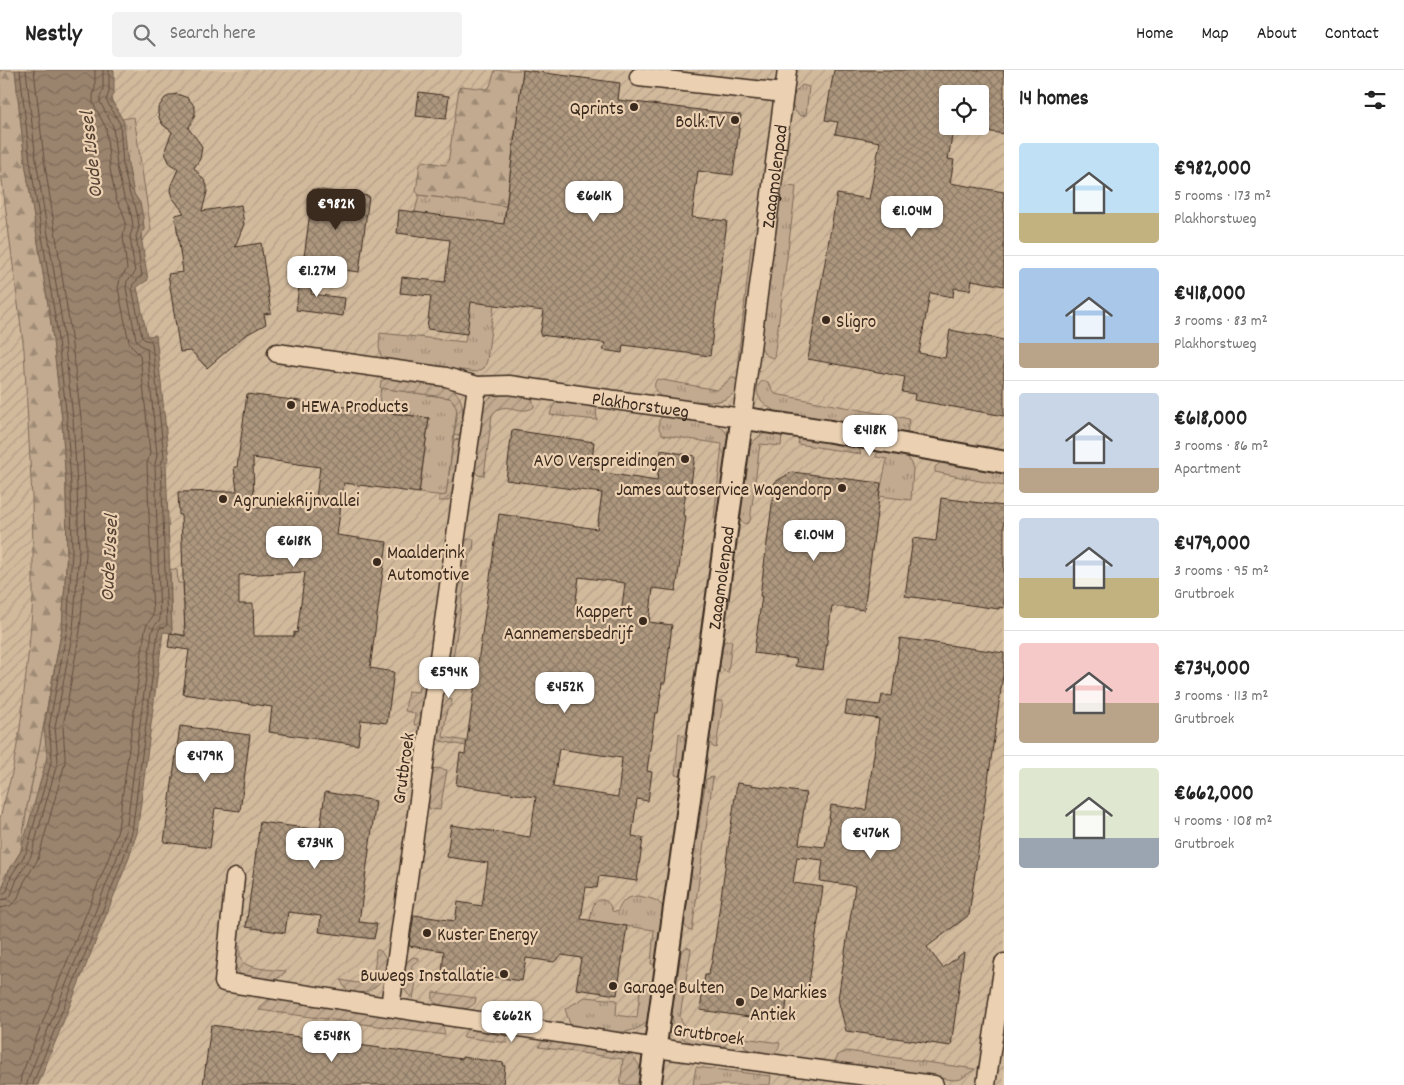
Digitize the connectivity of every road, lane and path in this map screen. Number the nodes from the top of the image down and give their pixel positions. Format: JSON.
{"nodes":[{"id":1,"x":787,"y":70,"type":"edge"},
{"id":2,"x":639,"y":77,"type":"dead end"},
{"id":3,"x":784,"y":93,"type":"junction"},
{"id":4,"x":277,"y":353,"type":"dead end"},
{"id":5,"x":476,"y":386,"type":"junction"},
{"id":6,"x":742,"y":418,"type":"junction"},
{"id":7,"x":1004,"y":462,"type":"edge"},
{"id":8,"x":235,"y":878,"type":"dead end"},
{"id":9,"x":1004,"y":963,"type":"edge"},
{"id":10,"x":390,"y":1007,"type":"junction"},
{"id":11,"x":656,"y":1048,"type":"junction"},
{"id":12,"x":650,"y":1085,"type":"edge"},
{"id":13,"x":934,"y":1085,"type":"edge"},
{"id":14,"x":986,"y":1085,"type":"edge"}],
"edges":[{"from":1,"to":3,"type":"street","name":"Zaagmolenpad"},
{"from":2,"to":3,"type":"street"},
{"from":3,"to":6,"type":"street","name":"Zaagmolenpad"},
{"from":4,"to":5,"type":"street","name":"Plakhorstweg"},
{"from":5,"to":6,"type":"street","name":"Plakhorstweg"},
{"from":5,"to":10,"type":"street","name":"Grutbroek"},
{"from":6,"to":7,"type":"street","name":"Plakhorstweg"},
{"from":6,"to":11,"type":"street","name":"Zaagmolenpad"},
{"from":8,"to":10,"type":"street","name":"Grutbroek"},
{"from":9,"to":14,"type":"street"},
{"from":10,"to":11,"type":"street","name":"Grutbroek"},
{"from":11,"to":12,"type":"street","name":"Zaagmolenpad"},
{"from":11,"to":13,"type":"street","name":"Grutbroek"}]}
